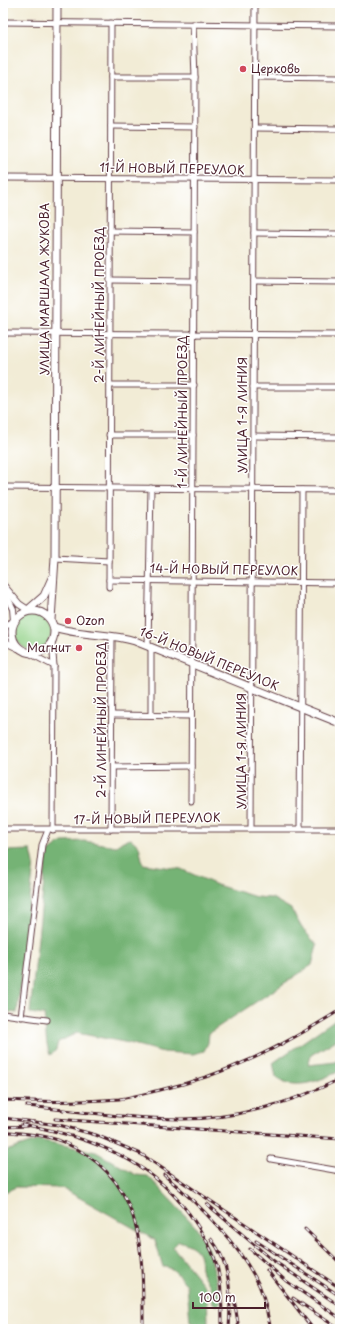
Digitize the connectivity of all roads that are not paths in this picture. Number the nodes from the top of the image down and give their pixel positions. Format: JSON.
{"nodes":[{"id":1,"x":57,"y":3,"type":"edge"},
{"id":2,"x":255,"y":3,"type":"edge"},
{"id":3,"x":57,"y":21,"type":"junction"},
{"id":4,"x":3,"y":22,"type":"edge"},
{"id":5,"x":111,"y":23,"type":"junction"},
{"id":6,"x":194,"y":24,"type":"junction"},
{"id":7,"x":255,"y":25,"type":"junction"},
{"id":8,"x":340,"y":26,"type":"edge"},
{"id":9,"x":111,"y":77,"type":"junction"},
{"id":10,"x":195,"y":77,"type":"junction"},
{"id":11,"x":255,"y":77,"type":"junction"},
{"id":12,"x":340,"y":78,"type":"edge"},
{"id":13,"x":111,"y":126,"type":"junction"},
{"id":14,"x":194,"y":127,"type":"junction"},
{"id":15,"x":254,"y":128,"type":"junction"},
{"id":16,"x":340,"y":129,"type":"edge"},
{"id":17,"x":56,"y":177,"type":"junction"},
{"id":18,"x":3,"y":178,"type":"edge"},
{"id":19,"x":110,"y":178,"type":"junction"},
{"id":20,"x":194,"y":179,"type":"junction"},
{"id":21,"x":254,"y":180,"type":"junction"},
{"id":22,"x":340,"y":180,"type":"edge"},
{"id":23,"x":110,"y":232,"type":"junction"},
{"id":24,"x":194,"y":232,"type":"junction"},
{"id":25,"x":254,"y":233,"type":"junction"},
{"id":26,"x":340,"y":234,"type":"edge"},
{"id":27,"x":110,"y":280,"type":"junction"},
{"id":28,"x":194,"y":281,"type":"junction"},
{"id":29,"x":254,"y":281,"type":"junction"},
{"id":30,"x":340,"y":282,"type":"edge"},
{"id":31,"x":56,"y":332,"type":"junction"},
{"id":32,"x":3,"y":333,"type":"edge"},
{"id":33,"x":110,"y":334,"type":"junction"},
{"id":34,"x":194,"y":334,"type":"junction"},
{"id":35,"x":254,"y":335,"type":"junction"},
{"id":36,"x":340,"y":335,"type":"edge"},
{"id":37,"x":110,"y":385,"type":"junction"},
{"id":38,"x":194,"y":385,"type":"junction"},
{"id":39,"x":253,"y":387,"type":"junction"},
{"id":40,"x":340,"y":387,"type":"edge"},
{"id":41,"x":109,"y":435,"type":"junction"},
{"id":42,"x":193,"y":435,"type":"junction"},
{"id":43,"x":254,"y":436,"type":"junction"},
{"id":44,"x":340,"y":438,"type":"edge"},
{"id":45,"x":55,"y":486,"type":"junction"},
{"id":46,"x":3,"y":487,"type":"edge"},
{"id":47,"x":109,"y":488,"type":"junction"},
{"id":48,"x":151,"y":488,"type":"junction"},
{"id":49,"x":192,"y":489,"type":"junction"},
{"id":50,"x":253,"y":489,"type":"junction"},
{"id":51,"x":302,"y":490,"type":"junction"},
{"id":52,"x":340,"y":490,"type":"edge"},
{"id":53,"x":55,"y":558,"type":"junction"},
{"id":54,"x":109,"y":561,"type":"junction"},
{"id":55,"x":54,"y":574,"type":"junction"},
{"id":56,"x":109,"y":580,"type":"junction"},
{"id":57,"x":149,"y":580,"type":"junction"},
{"id":58,"x":192,"y":581,"type":"junction"},
{"id":59,"x":253,"y":582,"type":"junction"},
{"id":60,"x":301,"y":582,"type":"junction"},
{"id":61,"x":340,"y":583,"type":"edge"},
{"id":62,"x":3,"y":585,"type":"edge"},
{"id":63,"x":109,"y":587,"type":"dead end"},
{"id":64,"x":3,"y":589,"type":"edge"},
{"id":65,"x":28,"y":610,"type":"junction"},
{"id":66,"x":14,"y":621,"type":"junction"},
{"id":67,"x":52,"y":624,"type":"junction"},
{"id":68,"x":3,"y":627,"type":"edge"},
{"id":69,"x":66,"y":631,"type":"junction"},
{"id":70,"x":112,"y":636,"type":"junction"},
{"id":71,"x":52,"y":640,"type":"junction"},
{"id":72,"x":3,"y":641,"type":"edge"},
{"id":73,"x":149,"y":647,"type":"junction"},
{"id":74,"x":18,"y":648,"type":"junction"},
{"id":75,"x":29,"y":653,"type":"junction"},
{"id":76,"x":192,"y":663,"type":"junction"},
{"id":77,"x":54,"y":666,"type":"junction"},
{"id":78,"x":252,"y":688,"type":"junction"},
{"id":79,"x":301,"y":707,"type":"junction"},
{"id":80,"x":112,"y":715,"type":"junction"},
{"id":81,"x":151,"y":715,"type":"junction"},
{"id":82,"x":191,"y":716,"type":"junction"},
{"id":83,"x":340,"y":724,"type":"edge"},
{"id":84,"x":191,"y":766,"type":"junction"},
{"id":85,"x":112,"y":767,"type":"junction"},
{"id":86,"x":191,"y":801,"type":"dead end"},
{"id":87,"x":251,"y":828,"type":"junction"},
{"id":88,"x":300,"y":828,"type":"junction"},
{"id":89,"x":3,"y":829,"type":"edge"},
{"id":90,"x":111,"y":829,"type":"junction"},
{"id":91,"x":340,"y":829,"type":"edge"},
{"id":92,"x":50,"y":830,"type":"junction"},
{"id":93,"x":3,"y":1014,"type":"edge"},
{"id":94,"x":21,"y":1016,"type":"junction"},
{"id":95,"x":47,"y":1020,"type":"dead end"},
{"id":96,"x":271,"y":1159,"type":"dead end"},
{"id":97,"x":340,"y":1171,"type":"edge"}],
"edges":[{"from":1,"to":3,"type":"main road","name":"УЛИЦА МАРШАЛА ЖУКОВА"},
{"from":2,"to":7,"type":"street","name":"УЛИЦА 1-Я ЛИНИЯ"},
{"from":3,"to":4,"type":"street"},
{"from":3,"to":5,"type":"street"},
{"from":3,"to":17,"type":"main road","name":"УЛИЦА МАРШАЛА ЖУКОВА"},
{"from":5,"to":6,"type":"street"},
{"from":5,"to":9,"type":"street","name":"2-Й ЛИНЕЙНЫЙ ПРОЕЗД"},
{"from":6,"to":7,"type":"street"},
{"from":6,"to":10,"type":"street","name":"1-Й ЛИНЕЙНЫЙ ПРОЕЗД"},
{"from":7,"to":8,"type":"street"},
{"from":7,"to":11,"type":"street","name":"УЛИЦА 1-Я ЛИНИЯ"},
{"from":9,"to":10,"type":"street"},
{"from":9,"to":13,"type":"street","name":"2-Й ЛИНЕЙНЫЙ ПРОЕЗД"},
{"from":10,"to":14,"type":"street","name":"1-Й ЛИНЕЙНЫЙ ПРОЕЗД"},
{"from":11,"to":12,"type":"street"},
{"from":11,"to":15,"type":"street","name":"УЛИЦА 1-Я ЛИНИЯ"},
{"from":13,"to":14,"type":"street"},
{"from":13,"to":19,"type":"street","name":"2-Й ЛИНЕЙНЫЙ ПРОЕЗД"},
{"from":14,"to":20,"type":"street","name":"1-Й ЛИНЕЙНЫЙ ПРОЕЗД"},
{"from":15,"to":16,"type":"street"},
{"from":15,"to":21,"type":"street","name":"УЛИЦА 1-Я ЛИНИЯ"},
{"from":17,"to":18,"type":"street","name":"11-Й НОВЫЙ ПЕРЕУЛОК"},
{"from":17,"to":19,"type":"street","name":"11-Й НОВЫЙ ПЕРЕУЛОК"},
{"from":17,"to":31,"type":"main road","name":"УЛИЦА МАРШАЛА ЖУКОВА"},
{"from":19,"to":20,"type":"street","name":"11-Й НОВЫЙ ПЕРЕУЛОК"},
{"from":19,"to":23,"type":"street","name":"2-Й ЛИНЕЙНЫЙ ПРОЕЗД"},
{"from":20,"to":21,"type":"street","name":"11-Й НОВЫЙ ПЕРЕУЛОК"},
{"from":20,"to":24,"type":"street","name":"1-Й ЛИНЕЙНЫЙ ПРОЕЗД"},
{"from":21,"to":22,"type":"street","name":"11-Й НОВЫЙ ПЕРЕУЛОК"},
{"from":21,"to":25,"type":"street","name":"УЛИЦА 1-Я ЛИНИЯ"},
{"from":23,"to":24,"type":"street"},
{"from":23,"to":27,"type":"street","name":"2-Й ЛИНЕЙНЫЙ ПРОЕЗД"},
{"from":24,"to":28,"type":"street","name":"1-Й ЛИНЕЙНЫЙ ПРОЕЗД"},
{"from":25,"to":26,"type":"street"},
{"from":25,"to":29,"type":"street","name":"УЛИЦА 1-Я ЛИНИЯ"},
{"from":27,"to":28,"type":"street"},
{"from":27,"to":33,"type":"street","name":"2-Й ЛИНЕЙНЫЙ ПРОЕЗД"},
{"from":28,"to":34,"type":"street","name":"1-Й ЛИНЕЙНЫЙ ПРОЕЗД"},
{"from":29,"to":30,"type":"street"},
{"from":29,"to":35,"type":"street","name":"УЛИЦА 1-Я ЛИНИЯ"},
{"from":31,"to":32,"type":"street"},
{"from":31,"to":33,"type":"street"},
{"from":31,"to":45,"type":"main road","name":"УЛИЦА МАРШАЛА ЖУКОВА"},
{"from":33,"to":34,"type":"street"},
{"from":33,"to":37,"type":"street","name":"2-Й ЛИНЕЙНЫЙ ПРОЕЗД"},
{"from":34,"to":35,"type":"street"},
{"from":34,"to":38,"type":"street","name":"1-Й ЛИНЕЙНЫЙ ПРОЕЗД"},
{"from":35,"to":36,"type":"street"},
{"from":35,"to":39,"type":"street","name":"УЛИЦА 1-Я ЛИНИЯ"},
{"from":37,"to":38,"type":"street"},
{"from":37,"to":41,"type":"street","name":"2-Й ЛИНЕЙНЫЙ ПРОЕЗД"},
{"from":38,"to":42,"type":"street","name":"1-Й ЛИНЕЙНЫЙ ПРОЕЗД"},
{"from":39,"to":40,"type":"street"},
{"from":39,"to":43,"type":"street","name":"УЛИЦА 1-Я ЛИНИЯ"},
{"from":41,"to":42,"type":"street"},
{"from":41,"to":47,"type":"street","name":"2-Й ЛИНЕЙНЫЙ ПРОЕЗД"},
{"from":42,"to":49,"type":"street","name":"1-Й ЛИНЕЙНЫЙ ПРОЕЗД"},
{"from":43,"to":44,"type":"street"},
{"from":43,"to":50,"type":"street","name":"УЛИЦА 1-Я ЛИНИЯ"},
{"from":45,"to":46,"type":"street"},
{"from":45,"to":47,"type":"street"},
{"from":45,"to":53,"type":"main road","name":"УЛИЦА МАРШАЛА ЖУКОВА"},
{"from":47,"to":48,"type":"street"},
{"from":47,"to":54,"type":"street","name":"2-Й ЛИНЕЙНЫЙ ПРОЕЗД"},
{"from":48,"to":49,"type":"street"},
{"from":48,"to":57,"type":"street"},
{"from":49,"to":50,"type":"street"},
{"from":49,"to":58,"type":"street","name":"1-Й ЛИНЕЙНЫЙ ПРОЕЗД"},
{"from":50,"to":51,"type":"street"},
{"from":50,"to":59,"type":"street","name":"УЛИЦА 1-Я ЛИНИЯ"},
{"from":51,"to":52,"type":"street"},
{"from":51,"to":60,"type":"street"},
{"from":53,"to":54,"type":"street"},
{"from":53,"to":55,"type":"main road","name":"УЛИЦА МАРШАЛА ЖУКОВА"},
{"from":54,"to":56,"type":"street","name":"2-Й ЛИНЕЙНЫЙ ПРОЕЗД"},
{"from":55,"to":65,"type":"main road","name":"УЛИЦА МАРШАЛА ЖУКОВА"},
{"from":55,"to":67,"type":"main road","name":"УЛИЦА МАРШАЛА ЖУКОВА"},
{"from":56,"to":57,"type":"street","name":"14-Й НОВЫЙ ПЕРЕУЛОК"},
{"from":56,"to":63,"type":"street","name":"2-Й ЛИНЕЙНЫЙ ПРОЕЗД"},
{"from":57,"to":58,"type":"street","name":"14-Й НОВЫЙ ПЕРЕУЛОК"},
{"from":57,"to":73,"type":"street"},
{"from":58,"to":59,"type":"street","name":"14-Й НОВЫЙ ПЕРЕУЛОК"},
{"from":58,"to":76,"type":"street","name":"1-Й ЛИНЕЙНЫЙ ПРОЕЗД"},
{"from":59,"to":60,"type":"street","name":"14-Й НОВЫЙ ПЕРЕУЛОК"},
{"from":59,"to":78,"type":"street","name":"УЛИЦА 1-Я ЛИНИЯ"},
{"from":60,"to":61,"type":"street","name":"14-Й НОВЫЙ ПЕРЕУЛОК"},
{"from":60,"to":79,"type":"street"},
{"from":62,"to":65,"type":"street"},
{"from":64,"to":66,"type":"street"},
{"from":65,"to":66,"type":"main road"},
{"from":65,"to":67,"type":"main road"},
{"from":66,"to":68,"type":"street"},
{"from":66,"to":74,"type":"main road"},
{"from":67,"to":69,"type":"main road","name":"16-Й НОВЫЙ ПЕРЕУЛОК"},
{"from":67,"to":71,"type":"main road"},
{"from":69,"to":70,"type":"main road","name":"16-Й НОВЫЙ ПЕРЕУЛОК"},
{"from":69,"to":71,"type":"main road"},
{"from":70,"to":73,"type":"main road","name":"16-Й НОВЫЙ ПЕРЕУЛОК"},
{"from":70,"to":80,"type":"street","name":"2-Й ЛИНЕЙНЫЙ ПРОЕЗД"},
{"from":71,"to":75,"type":"main road"},
{"from":71,"to":77,"type":"street"},
{"from":72,"to":74,"type":"street"},
{"from":73,"to":76,"type":"main road","name":"16-Й НОВЫЙ ПЕРЕУЛОК"},
{"from":73,"to":81,"type":"street"},
{"from":74,"to":75,"type":"main road"},
{"from":75,"to":77,"type":"street"},
{"from":76,"to":78,"type":"main road","name":"16-Й НОВЫЙ ПЕРЕУЛОК"},
{"from":76,"to":82,"type":"street","name":"1-Й ЛИНЕЙНЫЙ ПРОЕЗД"},
{"from":77,"to":92,"type":"street"},
{"from":78,"to":79,"type":"main road","name":"16-Й НОВЫЙ ПЕРЕУЛОК"},
{"from":78,"to":87,"type":"street","name":"УЛИЦА 1-Я ЛИНИЯ"},
{"from":79,"to":83,"type":"main road","name":"16-Й НОВЫЙ ПЕРЕУЛОК"},
{"from":79,"to":88,"type":"street"},
{"from":80,"to":81,"type":"street"},
{"from":80,"to":85,"type":"street","name":"2-Й ЛИНЕЙНЫЙ ПРОЕЗД"},
{"from":81,"to":82,"type":"street"},
{"from":82,"to":84,"type":"street","name":"1-Й ЛИНЕЙНЫЙ ПРОЕЗД"},
{"from":84,"to":85,"type":"street"},
{"from":84,"to":86,"type":"street","name":"1-Й ЛИНЕЙНЫЙ ПРОЕЗД"},
{"from":85,"to":90,"type":"street","name":"2-Й ЛИНЕЙНЫЙ ПРОЕЗД"},
{"from":87,"to":88,"type":"street","name":"17-Й НОВЫЙ ПЕРЕУЛОК"},
{"from":87,"to":90,"type":"street","name":"17-Й НОВЫЙ ПЕРЕУЛОК"},
{"from":88,"to":91,"type":"street","name":"17-Й НОВЫЙ ПЕРЕУЛОК"},
{"from":89,"to":92,"type":"street","name":"17-Й НОВЫЙ ПЕРЕУЛОК"},
{"from":90,"to":92,"type":"street","name":"17-Й НОВЫЙ ПЕРЕУЛОК"},
{"from":92,"to":94,"type":"street"},
{"from":93,"to":94,"type":"street"},
{"from":94,"to":95,"type":"street"},
{"from":96,"to":97,"type":"street"}]}
